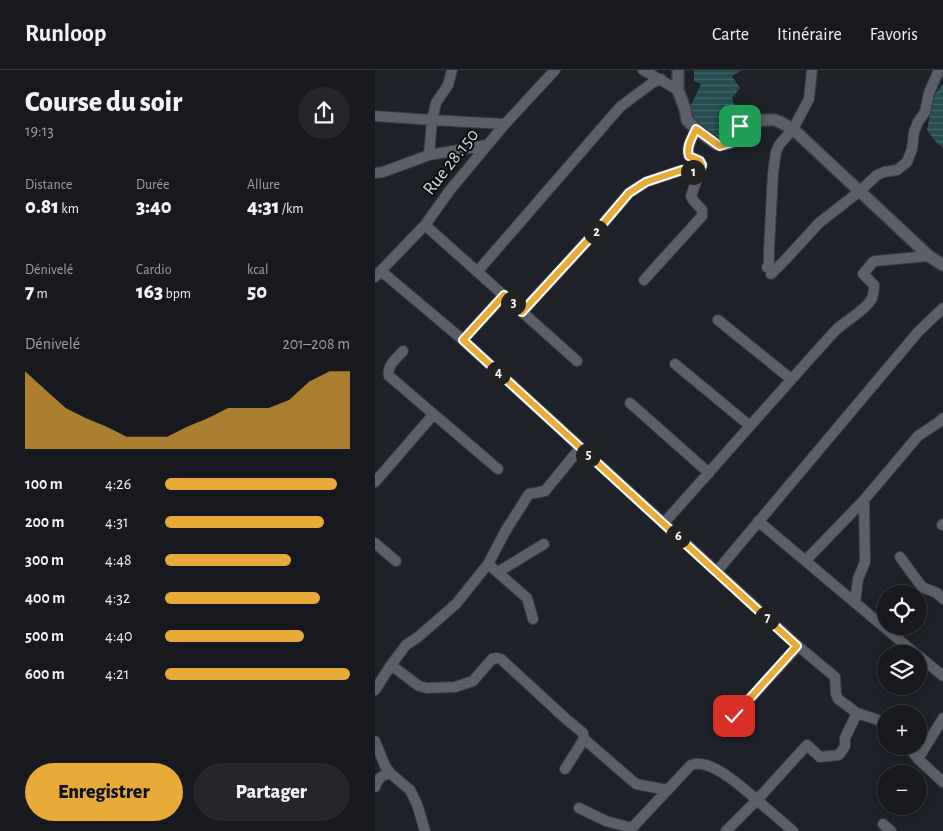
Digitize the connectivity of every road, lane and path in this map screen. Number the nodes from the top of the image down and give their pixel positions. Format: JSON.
{"nodes":[{"id":1,"x":452,"y":70,"type":"edge"},
{"id":2,"x":555,"y":70,"type":"edge"},
{"id":3,"x":643,"y":70,"type":"edge"},
{"id":4,"x":678,"y":70,"type":"edge"},
{"id":5,"x":812,"y":70,"type":"edge"},
{"id":6,"x":939,"y":70,"type":"edge"},
{"id":7,"x":661,"y":79,"type":"junction"},
{"id":8,"x":678,"y":90,"type":"junction"},
{"id":9,"x":375,"y":116,"type":"edge"},
{"id":10,"x":432,"y":120,"type":"junction"},
{"id":11,"x":505,"y":124,"type":"junction"},
{"id":12,"x":696,"y":129,"type":"junction"},
{"id":13,"x":793,"y":129,"type":"junction"},
{"id":14,"x":487,"y":145,"type":"junction"},
{"id":15,"x":429,"y":155,"type":"junction"},
{"id":16,"x":375,"y":173,"type":"edge"},
{"id":17,"x":699,"y":175,"type":"junction"},
{"id":18,"x":860,"y":192,"type":"junction"},
{"id":19,"x":425,"y":225,"type":"junction"},
{"id":20,"x":929,"y":256,"type":"junction"},
{"id":21,"x":943,"y":265,"type":"edge"},
{"id":22,"x":477,"y":272,"type":"junction"},
{"id":23,"x":378,"y":274,"type":"edge"},
{"id":24,"x":644,"y":280,"type":"dead end"},
{"id":25,"x":504,"y":295,"type":"junction"},
{"id":26,"x":943,"y":308,"type":"edge"},
{"id":27,"x":522,"y":312,"type":"junction"},
{"id":28,"x":718,"y":320,"type":"dead end"},
{"id":29,"x":463,"y":340,"type":"junction"},
{"id":30,"x":403,"y":351,"type":"dead end"},
{"id":31,"x":577,"y":361,"type":"dead end"},
{"id":32,"x":675,"y":364,"type":"dead end"},
{"id":33,"x":791,"y":379,"type":"junction"},
{"id":34,"x":630,"y":403,"type":"dead end"},
{"id":35,"x":433,"y":415,"type":"junction"},
{"id":36,"x":942,"y":422,"type":"edge"},
{"id":37,"x":750,"y":426,"type":"junction"},
{"id":38,"x":580,"y":448,"type":"junction"},
{"id":39,"x":498,"y":468,"type":"dead end"},
{"id":40,"x":709,"y":473,"type":"junction"},
{"id":41,"x":375,"y":482,"type":"edge"},
{"id":42,"x":864,"y":500,"type":"junction"},
{"id":43,"x":759,"y":521,"type":"junction"},
{"id":44,"x":665,"y":523,"type":"junction"},
{"id":45,"x":375,"y":543,"type":"edge"},
{"id":46,"x":544,"y":544,"type":"dead end"},
{"id":47,"x":900,"y":557,"type":"dead end"},
{"id":48,"x":806,"y":560,"type":"junction"},
{"id":49,"x":396,"y":561,"type":"dead end"},
{"id":50,"x":488,"y":564,"type":"junction"},
{"id":51,"x":717,"y":571,"type":"junction"},
{"id":52,"x":498,"y":572,"type":"junction"},
{"id":53,"x":943,"y":599,"type":"edge"},
{"id":54,"x":855,"y":602,"type":"junction"},
{"id":55,"x":533,"y":619,"type":"dead end"},
{"id":56,"x":905,"y":645,"type":"edge"},
{"id":57,"x":797,"y":646,"type":"junction"},
{"id":58,"x":927,"y":663,"type":"edge"},
{"id":59,"x":391,"y":665,"type":"junction"},
{"id":60,"x":943,"y":676,"type":"edge"},
{"id":61,"x":375,"y":690,"type":"edge"},
{"id":62,"x":857,"y":713,"type":"junction"},
{"id":63,"x":734,"y":716,"type":"dead end"},
{"id":64,"x":943,"y":718,"type":"edge"},
{"id":65,"x":877,"y":720,"type":"edge"},
{"id":66,"x":584,"y":739,"type":"junction"},
{"id":67,"x":375,"y":741,"type":"edge"},
{"id":68,"x":915,"y":755,"type":"edge"},
{"id":69,"x":918,"y":759,"type":"junction"},
{"id":70,"x":565,"y":769,"type":"dead end"},
{"id":71,"x":390,"y":773,"type":"junction"},
{"id":72,"x":943,"y":782,"type":"edge"},
{"id":73,"x":375,"y":787,"type":"edge"},
{"id":74,"x":667,"y":790,"type":"junction"},
{"id":75,"x":757,"y":800,"type":"junction"},
{"id":76,"x":579,"y":808,"type":"dead end"},
{"id":77,"x":425,"y":831,"type":"edge"},
{"id":78,"x":726,"y":831,"type":"edge"},
{"id":79,"x":793,"y":831,"type":"edge"}],
"edges":[{"from":1,"to":10,"type":"street"},
{"from":2,"to":11,"type":"street","name":"Rue 28.150"},
{"from":3,"to":7,"type":"street"},
{"from":4,"to":8,"type":"street"},
{"from":5,"to":13,"type":"street"},
{"from":6,"to":18,"type":"street"},
{"from":7,"to":8,"type":"street"},
{"from":7,"to":22,"type":"street"},
{"from":8,"to":12,"type":"street"},
{"from":9,"to":10,"type":"street"},
{"from":10,"to":11,"type":"street"},
{"from":10,"to":15,"type":"street"},
{"from":11,"to":14,"type":"street","name":"Rue 28.150"},
{"from":12,"to":13,"type":"street"},
{"from":12,"to":17,"type":"street"},
{"from":13,"to":18,"type":"street"},
{"from":13,"to":18,"type":"street"},
{"from":14,"to":15,"type":"street"},
{"from":14,"to":19,"type":"street","name":"Rue 28.150"},
{"from":15,"to":16,"type":"street"},
{"from":17,"to":24,"type":"street"},
{"from":17,"to":27,"type":"street"},
{"from":18,"to":20,"type":"street"},
{"from":19,"to":22,"type":"street"},
{"from":19,"to":23,"type":"street","name":"Rue 28.150"},
{"from":20,"to":21,"type":"street"},
{"from":20,"to":33,"type":"street"},
{"from":22,"to":25,"type":"street"},
{"from":23,"to":29,"type":"street"},
{"from":25,"to":27,"type":"street"},
{"from":25,"to":29,"type":"street"},
{"from":26,"to":43,"type":"street"},
{"from":27,"to":31,"type":"street"},
{"from":28,"to":33,"type":"street"},
{"from":29,"to":38,"type":"street"},
{"from":30,"to":35,"type":"street"},
{"from":32,"to":37,"type":"street"},
{"from":33,"to":37,"type":"street"},
{"from":34,"to":40,"type":"street"},
{"from":35,"to":39,"type":"street"},
{"from":35,"to":41,"type":"street"},
{"from":36,"to":42,"type":"street"},
{"from":37,"to":40,"type":"street"},
{"from":38,"to":44,"type":"street"},
{"from":38,"to":50,"type":"street"},
{"from":40,"to":44,"type":"street"},
{"from":42,"to":48,"type":"street"},
{"from":42,"to":54,"type":"street"},
{"from":43,"to":48,"type":"street"},
{"from":43,"to":51,"type":"street"},
{"from":44,"to":51,"type":"street"},
{"from":45,"to":49,"type":"street"},
{"from":46,"to":52,"type":"street"},
{"from":47,"to":53,"type":"street"},
{"from":48,"to":54,"type":"street"},
{"from":50,"to":52,"type":"street"},
{"from":50,"to":59,"type":"street"},
{"from":51,"to":57,"type":"street"},
{"from":52,"to":55,"type":"street"},
{"from":54,"to":56,"type":"street"},
{"from":57,"to":62,"type":"street"},
{"from":57,"to":63,"type":"street"},
{"from":58,"to":60,"type":"street"},
{"from":59,"to":61,"type":"street"},
{"from":59,"to":66,"type":"street"},
{"from":62,"to":65,"type":"street"},
{"from":62,"to":75,"type":"street"},
{"from":64,"to":69,"type":"street"},
{"from":66,"to":70,"type":"street"},
{"from":66,"to":74,"type":"street"},
{"from":67,"to":71,"type":"street"},
{"from":68,"to":69,"type":"street"},
{"from":69,"to":72,"type":"street"},
{"from":71,"to":73,"type":"street"},
{"from":71,"to":77,"type":"street"},
{"from":74,"to":75,"type":"street"},
{"from":74,"to":76,"type":"street"},
{"from":75,"to":78,"type":"street"},
{"from":75,"to":79,"type":"street"}]}
